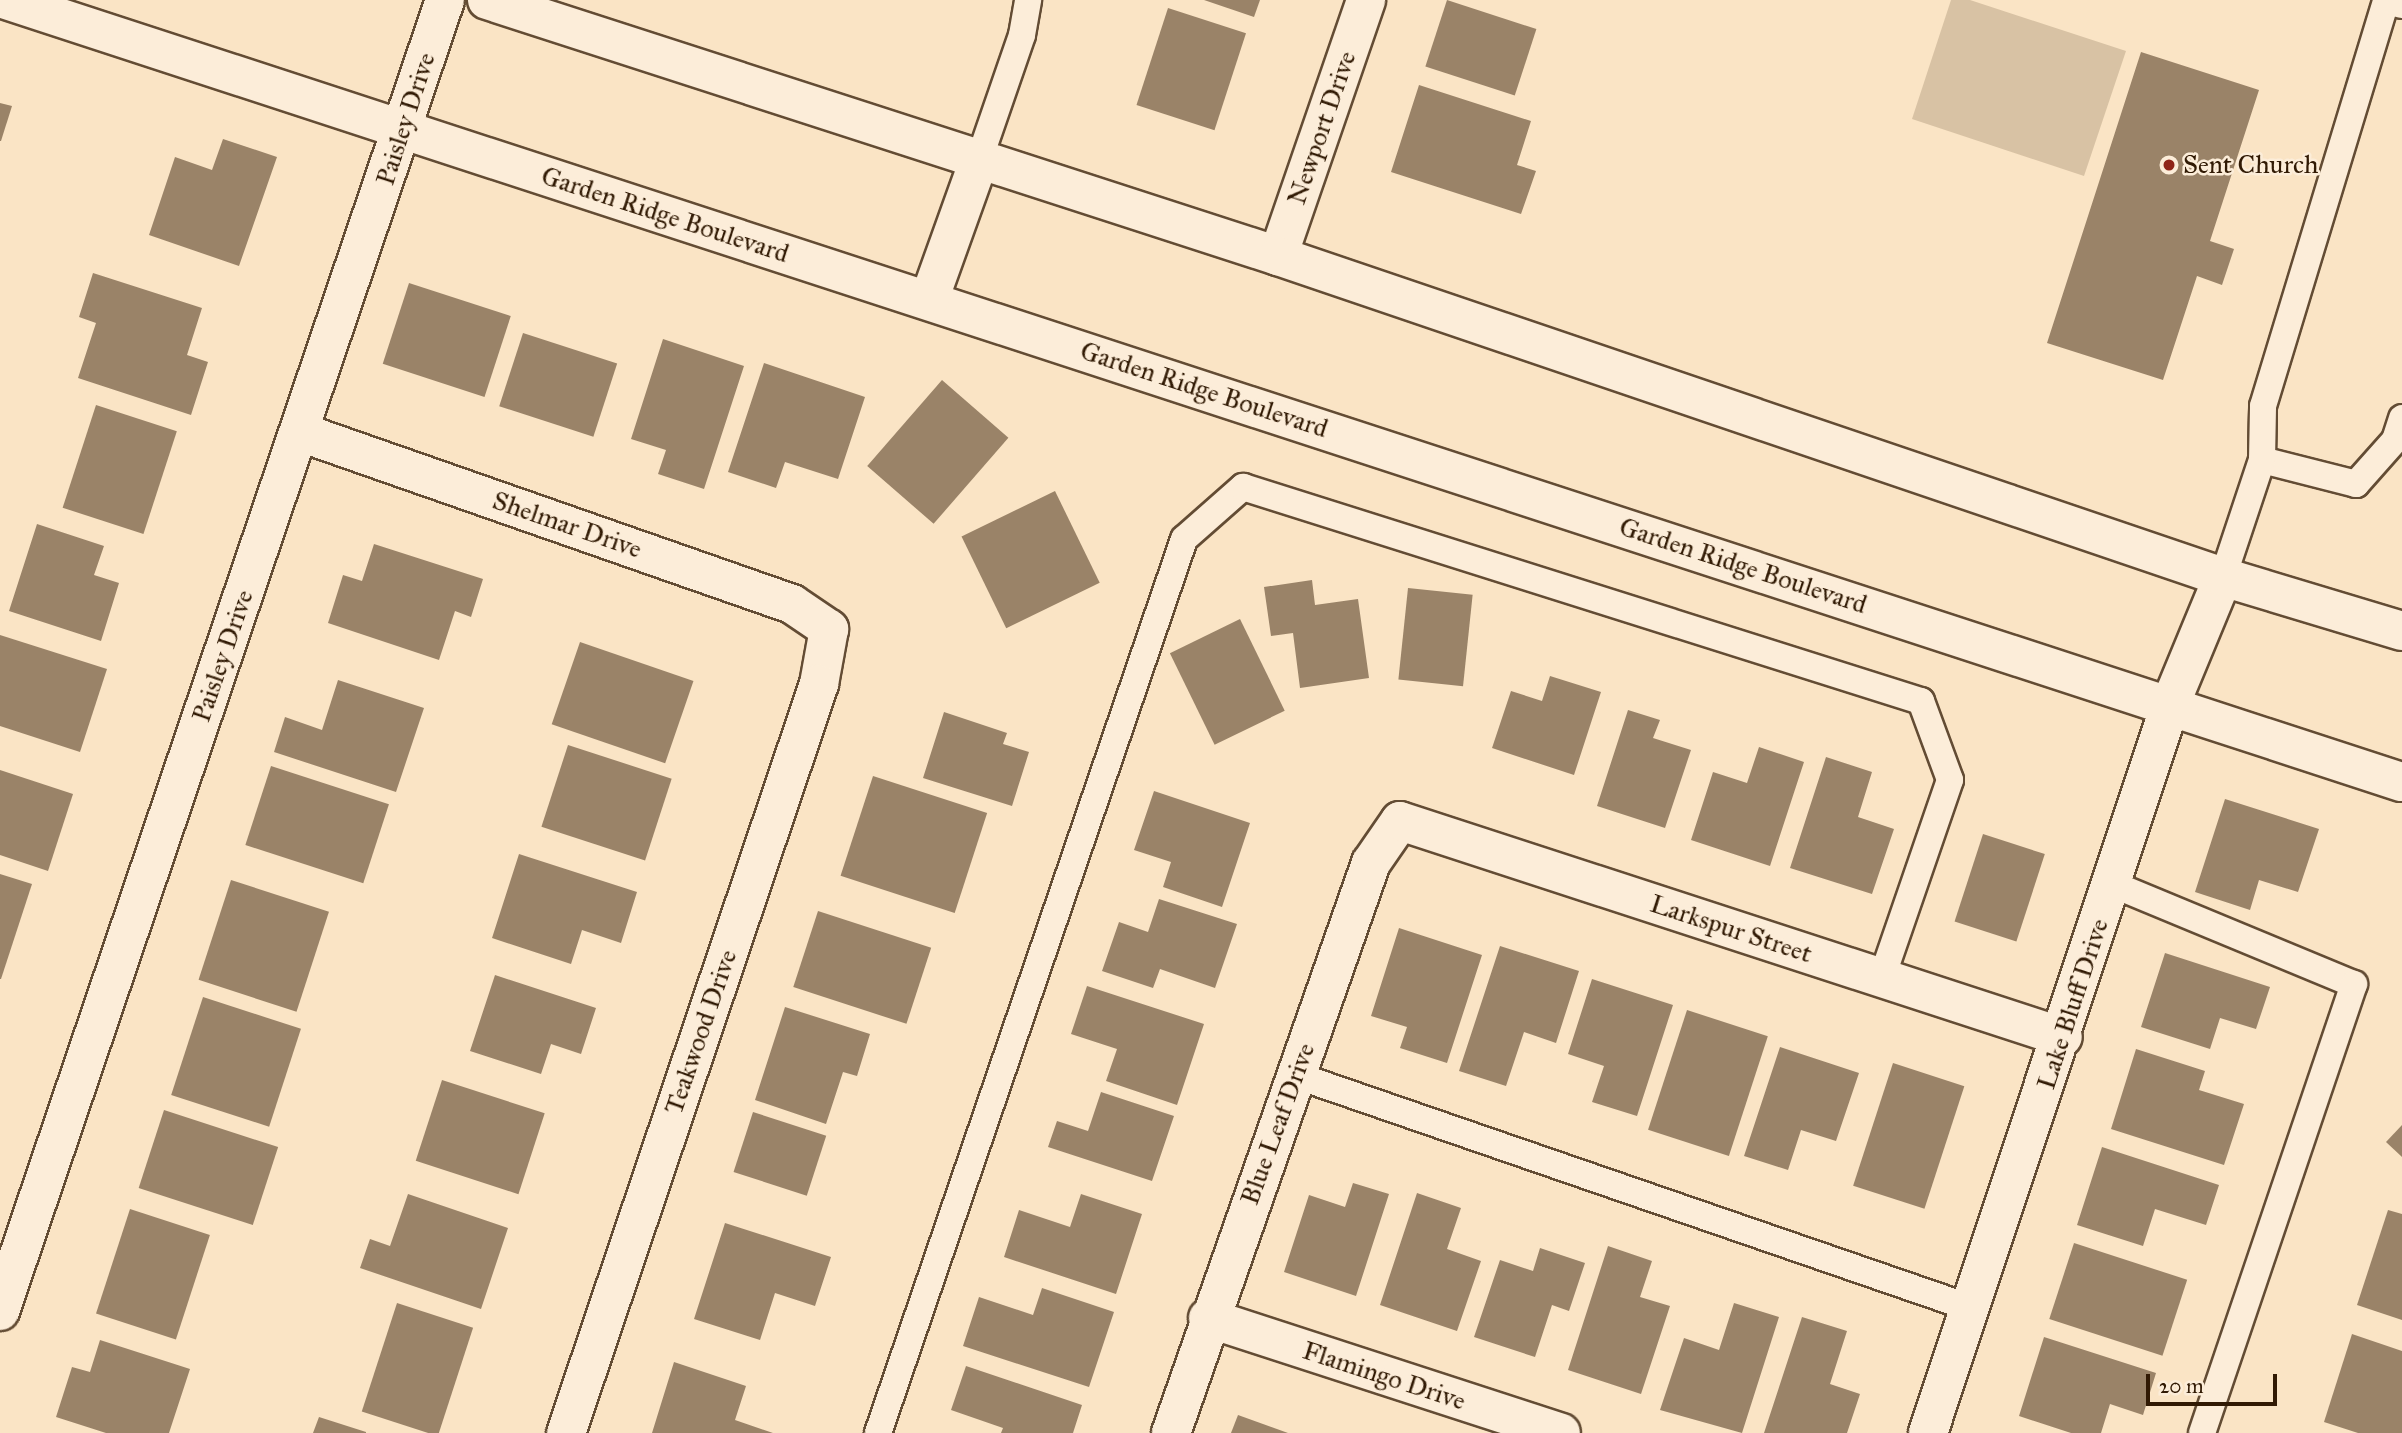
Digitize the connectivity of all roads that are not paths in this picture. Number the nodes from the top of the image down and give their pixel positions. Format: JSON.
{"nodes":[{"id":1,"x":6,"y":0,"type":"edge"},
{"id":2,"x":445,"y":0,"type":"edge"},
{"id":3,"x":487,"y":0,"type":"edge"},
{"id":4,"x":1028,"y":0,"type":"edge"},
{"id":5,"x":1366,"y":0,"type":"edge"},
{"id":6,"x":2402,"y":5,"type":"edge"},
{"id":7,"x":403,"y":130,"type":"junction"},
{"id":8,"x":979,"y":160,"type":"junction"},
{"id":9,"x":1278,"y":256,"type":"junction"},
{"id":10,"x":929,"y":300,"type":"junction"},
{"id":11,"x":2402,"y":418,"type":"edge"},
{"id":12,"x":300,"y":432,"type":"junction"},
{"id":13,"x":2262,"y":460,"type":"junction"},
{"id":14,"x":2223,"y":577,"type":"junction"},
{"id":15,"x":829,"y":629,"type":"joint"},
{"id":16,"x":2402,"y":631,"type":"edge"},
{"id":17,"x":2170,"y":705,"type":"junction"},
{"id":18,"x":2402,"y":782,"type":"edge"},
{"id":19,"x":1400,"y":821,"type":"joint"},
{"id":20,"x":2112,"y":884,"type":"junction"},
{"id":21,"x":1882,"y":978,"type":"junction"},
{"id":22,"x":2063,"y":1037,"type":"junction"},
{"id":23,"x":1295,"y":1075,"type":"junction"},
{"id":24,"x":1970,"y":1308,"type":"junction"},
{"id":25,"x":0,"y":1311,"type":"edge"},
{"id":26,"x":1208,"y":1318,"type":"junction"},
{"id":27,"x":566,"y":1433,"type":"edge"},
{"id":28,"x":878,"y":1433,"type":"edge"},
{"id":29,"x":1171,"y":1433,"type":"edge"},
{"id":30,"x":1561,"y":1433,"type":"edge"},
{"id":31,"x":1928,"y":1433,"type":"edge"},
{"id":32,"x":2202,"y":1433,"type":"edge"}],
"edges":[{"from":1,"to":7,"type":"street","name":"Garden Ridge Boulevard"},
{"from":2,"to":7,"type":"street","name":"Paisley Drive"},
{"from":3,"to":8,"type":"street"},
{"from":4,"to":8,"type":"lane"},
{"from":5,"to":9,"type":"street","name":"Newport Drive"},
{"from":6,"to":13,"type":"lane"},
{"from":7,"to":10,"type":"street","name":"Garden Ridge Boulevard"},
{"from":7,"to":12,"type":"street","name":"Paisley Drive"},
{"from":8,"to":9,"type":"street"},
{"from":8,"to":10,"type":"street"},
{"from":9,"to":14,"type":"street"},
{"from":10,"to":17,"type":"street","name":"Garden Ridge Boulevard"},
{"from":11,"to":13,"type":"lane"},
{"from":12,"to":15,"type":"street","name":"Shelmar Drive"},
{"from":12,"to":25,"type":"street","name":"Paisley Drive"},
{"from":13,"to":14,"type":"lane"},
{"from":14,"to":16,"type":"street"},
{"from":14,"to":17,"type":"street","name":"Lake Bluff Drive"},
{"from":15,"to":27,"type":"street","name":"Teakwood Drive"},
{"from":17,"to":18,"type":"street","name":"Garden Ridge Boulevard"},
{"from":17,"to":20,"type":"street","name":"Lake Bluff Drive"},
{"from":19,"to":21,"type":"street","name":"Larkspur Street"},
{"from":19,"to":23,"type":"street","name":"Blue Leaf Drive"},
{"from":20,"to":22,"type":"street","name":"Lake Bluff Drive"},
{"from":20,"to":32,"type":"lane"},
{"from":21,"to":22,"type":"street","name":"Larkspur Street"},
{"from":21,"to":28,"type":"lane"},
{"from":22,"to":24,"type":"street","name":"Lake Bluff Drive"},
{"from":23,"to":24,"type":"lane"},
{"from":23,"to":26,"type":"street","name":"Blue Leaf Drive"},
{"from":24,"to":31,"type":"street","name":"Lake Bluff Drive"},
{"from":26,"to":29,"type":"street","name":"Blue Leaf Drive"},
{"from":26,"to":30,"type":"street","name":"Flamingo Drive"}]}
